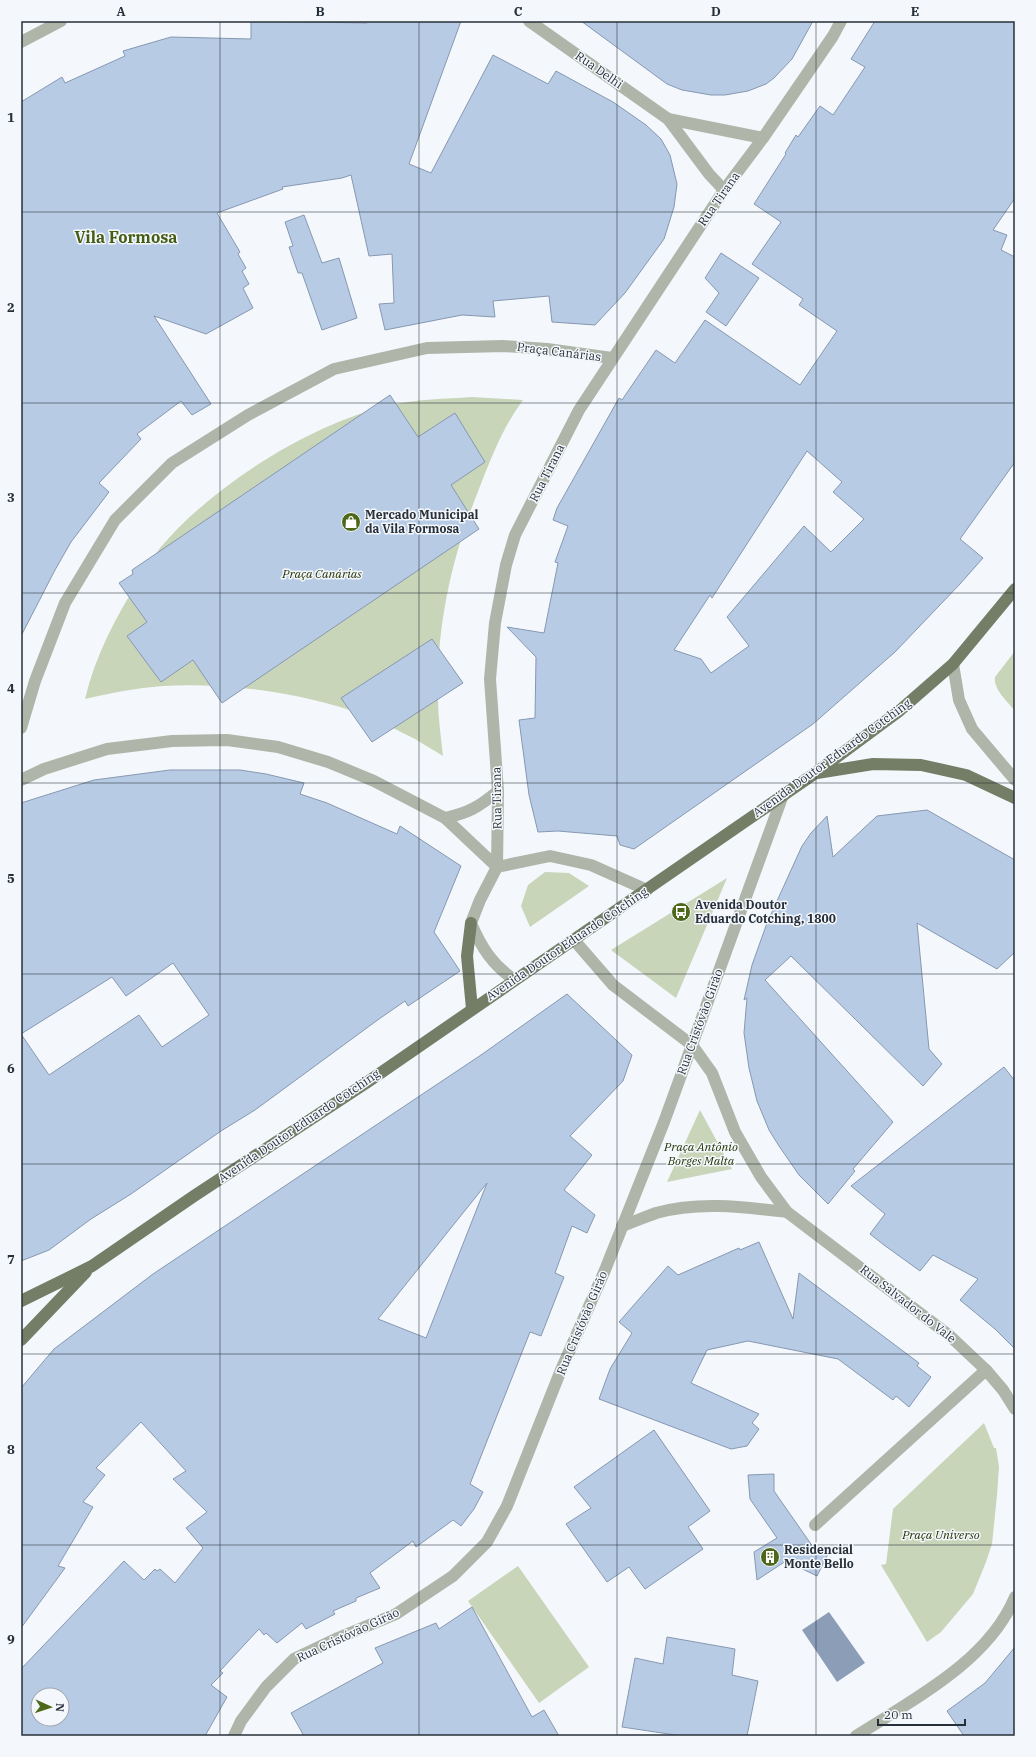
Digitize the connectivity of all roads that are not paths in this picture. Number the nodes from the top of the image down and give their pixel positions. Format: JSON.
{"nodes":[{"id":1,"x":61,"y":21,"type":"edge"},
{"id":2,"x":529,"y":21,"type":"edge"},
{"id":3,"x":841,"y":21,"type":"edge"},
{"id":4,"x":21,"y":42,"type":"edge"},
{"id":5,"x":668,"y":120,"type":"junction"},
{"id":6,"x":763,"y":138,"type":"junction"},
{"id":7,"x":724,"y":190,"type":"junction"},
{"id":8,"x":612,"y":358,"type":"junction"},
{"id":9,"x":1015,"y":589,"type":"edge"},
{"id":10,"x":953,"y":664,"type":"junction"},
{"id":11,"x":21,"y":728,"type":"edge"},
{"id":12,"x":814,"y":774,"type":"junction"},
{"id":13,"x":21,"y":780,"type":"edge"},
{"id":14,"x":1015,"y":780,"type":"edge"},
{"id":15,"x":498,"y":792,"type":"junction"},
{"id":16,"x":783,"y":795,"type":"junction"},
{"id":17,"x":1015,"y":798,"type":"edge"},
{"id":18,"x":444,"y":818,"type":"junction"},
{"id":19,"x":497,"y":867,"type":"junction"},
{"id":20,"x":647,"y":890,"type":"junction"},
{"id":21,"x":471,"y":923,"type":"junction"},
{"id":22,"x":574,"y":940,"type":"junction"},
{"id":23,"x":515,"y":980,"type":"junction"},
{"id":24,"x":472,"y":1009,"type":"junction"},
{"id":25,"x":692,"y":1045,"type":"junction"},
{"id":26,"x":787,"y":1212,"type":"junction"},
{"id":27,"x":622,"y":1226,"type":"junction"},
{"id":28,"x":92,"y":1266,"type":"junction"},
{"id":29,"x":21,"y":1300,"type":"edge"},
{"id":30,"x":21,"y":1340,"type":"edge"},
{"id":31,"x":986,"y":1370,"type":"junction"},
{"id":32,"x":1015,"y":1409,"type":"edge"},
{"id":33,"x":815,"y":1525,"type":"dead end"},
{"id":34,"x":1015,"y":1597,"type":"edge"},
{"id":35,"x":234,"y":1736,"type":"edge"},
{"id":36,"x":856,"y":1736,"type":"edge"}],
"edges":[{"from":1,"to":4,"type":"street"},
{"from":2,"to":5,"type":"street","name":"Rua Delhi"},
{"from":3,"to":6,"type":"street","name":"Rua Tirana"},
{"from":5,"to":6,"type":"street","name":"Rua Delhi"},
{"from":5,"to":7,"type":"street","name":"Rua Delhi"},
{"from":6,"to":7,"type":"street","name":"Rua Tirana"},
{"from":7,"to":8,"type":"street","name":"Rua Tirana"},
{"from":8,"to":11,"type":"street","name":"Praça Canárias"},
{"from":8,"to":15,"type":"street","name":"Rua Tirana"},
{"from":9,"to":10,"type":"main road","name":"Avenida Doutor Eduardo Cotching"},
{"from":10,"to":12,"type":"main road","name":"Avenida Doutor Eduardo Cotching"},
{"from":10,"to":14,"type":"street"},
{"from":12,"to":16,"type":"main road","name":"Avenida Doutor Eduardo Cotching"},
{"from":12,"to":17,"type":"main road"},
{"from":13,"to":18,"type":"street"},
{"from":15,"to":18,"type":"street"},
{"from":15,"to":19,"type":"street","name":"Rua Tirana"},
{"from":16,"to":20,"type":"main road","name":"Avenida Doutor Eduardo Cotching"},
{"from":16,"to":25,"type":"street","name":"Rua Cristóvão Girão"},
{"from":18,"to":19,"type":"street"},
{"from":19,"to":20,"type":"street"},
{"from":19,"to":21,"type":"street","name":"Rua Tirana"},
{"from":20,"to":22,"type":"main road","name":"Avenida Doutor Eduardo Cotching"},
{"from":21,"to":23,"type":"street"},
{"from":21,"to":24,"type":"main road"},
{"from":22,"to":23,"type":"main road","name":"Avenida Doutor Eduardo Cotching"},
{"from":22,"to":25,"type":"street"},
{"from":23,"to":24,"type":"main road","name":"Avenida Doutor Eduardo Cotching"},
{"from":24,"to":28,"type":"main road","name":"Avenida Doutor Eduardo Cotching"},
{"from":25,"to":26,"type":"street","name":"Rua Salvador do Vale"},
{"from":25,"to":27,"type":"street","name":"Rua Cristóvão Girão"},
{"from":26,"to":27,"type":"street"},
{"from":26,"to":31,"type":"street","name":"Rua Salvador do Vale"},
{"from":27,"to":35,"type":"street","name":"Rua Cristóvão Girão"},
{"from":28,"to":29,"type":"main road","name":"Avenida Doutor Eduardo Cotching"},
{"from":28,"to":30,"type":"main road","name":"Avenida Doutor Eduardo Cotching"},
{"from":31,"to":32,"type":"street","name":"Rua Salvador do Vale"},
{"from":31,"to":33,"type":"street"},
{"from":34,"to":36,"type":"street"}]}
